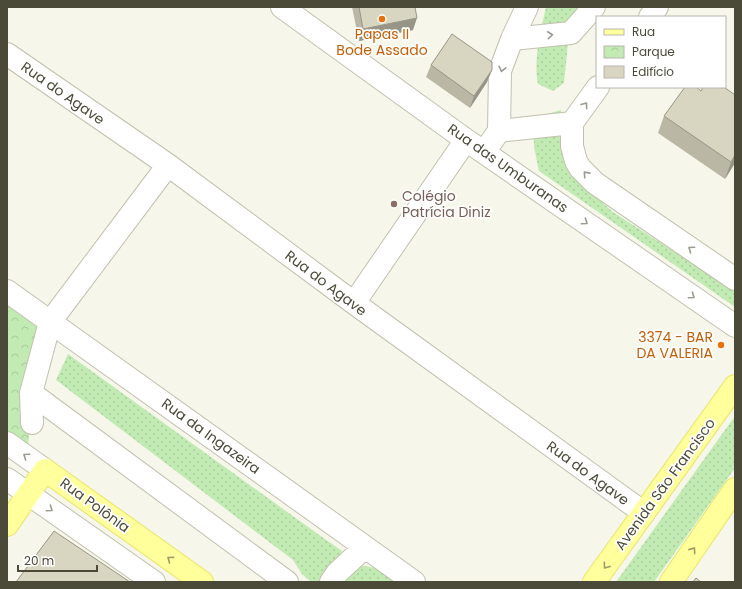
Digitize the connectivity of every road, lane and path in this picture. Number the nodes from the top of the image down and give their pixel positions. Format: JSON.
{"nodes":[{"id":1,"x":283,"y":7,"type":"edge"},
{"id":2,"x":527,"y":7,"type":"edge"},
{"id":3,"x":594,"y":7,"type":"edge"},
{"id":4,"x":657,"y":7,"type":"edge"},
{"id":5,"x":651,"y":16,"type":"edge"},
{"id":6,"x":512,"y":39,"type":"junction"},
{"id":7,"x":7,"y":54,"type":"edge"},
{"id":8,"x":597,"y":88,"type":"edge"},
{"id":9,"x":572,"y":123,"type":"junction"},
{"id":10,"x":500,"y":131,"type":"junction"},
{"id":11,"x":466,"y":140,"type":"junction"},
{"id":12,"x":484,"y":152,"type":"junction"},
{"id":13,"x":168,"y":165,"type":"junction"},
{"id":14,"x":735,"y":279,"type":"edge"},
{"id":15,"x":7,"y":291,"type":"edge"},
{"id":16,"x":354,"y":303,"type":"junction"},
{"id":17,"x":50,"y":322,"type":"junction"},
{"id":18,"x":735,"y":326,"type":"edge"},
{"id":19,"x":735,"y":386,"type":"edge"},
{"id":20,"x":31,"y":393,"type":"junction"},
{"id":21,"x":32,"y":423,"type":"dead end"},
{"id":22,"x":7,"y":443,"type":"edge"},
{"id":23,"x":45,"y":470,"type":"junction"},
{"id":24,"x":7,"y":478,"type":"edge"},
{"id":25,"x":735,"y":489,"type":"edge"},
{"id":26,"x":29,"y":494,"type":"junction"},
{"id":27,"x":644,"y":513,"type":"junction"},
{"id":28,"x":7,"y":524,"type":"edge"},
{"id":29,"x":365,"y":547,"type":"junction"},
{"id":30,"x":154,"y":582,"type":"edge"},
{"id":31,"x":202,"y":582,"type":"edge"},
{"id":32,"x":287,"y":582,"type":"edge"},
{"id":33,"x":331,"y":582,"type":"edge"},
{"id":34,"x":414,"y":582,"type":"edge"},
{"id":35,"x":594,"y":582,"type":"edge"},
{"id":36,"x":671,"y":582,"type":"edge"}],
"edges":[{"from":1,"to":11,"type":"street","name":"Rua das Umburanas"},
{"from":2,"to":6,"type":"street"},
{"from":6,"to":3,"type":"street","one_way":true},
{"from":4,"to":5,"type":"street"},
{"from":6,"to":10,"type":"street","one_way":true},
{"from":7,"to":13,"type":"street","name":"Rua do Agave"},
{"from":9,"to":8,"type":"street","one_way":true},
{"from":9,"to":10,"type":"street"},
{"from":14,"to":9,"type":"street","one_way":true},
{"from":10,"to":12,"type":"street"},
{"from":11,"to":12,"type":"street","name":"Rua das Umburanas"},
{"from":11,"to":16,"type":"street"},
{"from":12,"to":18,"type":"street","name":"Rua das Umburanas","one_way":true},
{"from":13,"to":16,"type":"street","name":"Rua do Agave"},
{"from":13,"to":17,"type":"street"},
{"from":15,"to":17,"type":"street","name":"Rua da Ingazeira"},
{"from":16,"to":27,"type":"street","name":"Rua do Agave"},
{"from":17,"to":20,"type":"street"},
{"from":17,"to":29,"type":"street","name":"Rua da Ingazeira"},
{"from":19,"to":27,"type":"main road","name":"Avenida São Francisco"},
{"from":20,"to":21,"type":"street"},
{"from":20,"to":32,"type":"street"},
{"from":23,"to":22,"type":"street","name":"Rua Polônia","one_way":true},
{"from":23,"to":26,"type":"main road"},
{"from":31,"to":23,"type":"main road","name":"Rua Polônia","one_way":true},
{"from":24,"to":26,"type":"street","name":"Rua Polônia"},
{"from":36,"to":25,"type":"main road","one_way":true},
{"from":26,"to":28,"type":"main road"},
{"from":26,"to":30,"type":"street","name":"Rua Polônia","one_way":true},
{"from":27,"to":35,"type":"main road","name":"Avenida São Francisco","one_way":true},
{"from":29,"to":33,"type":"street"},
{"from":29,"to":34,"type":"street","name":"Rua da Ingazeira"}]}
